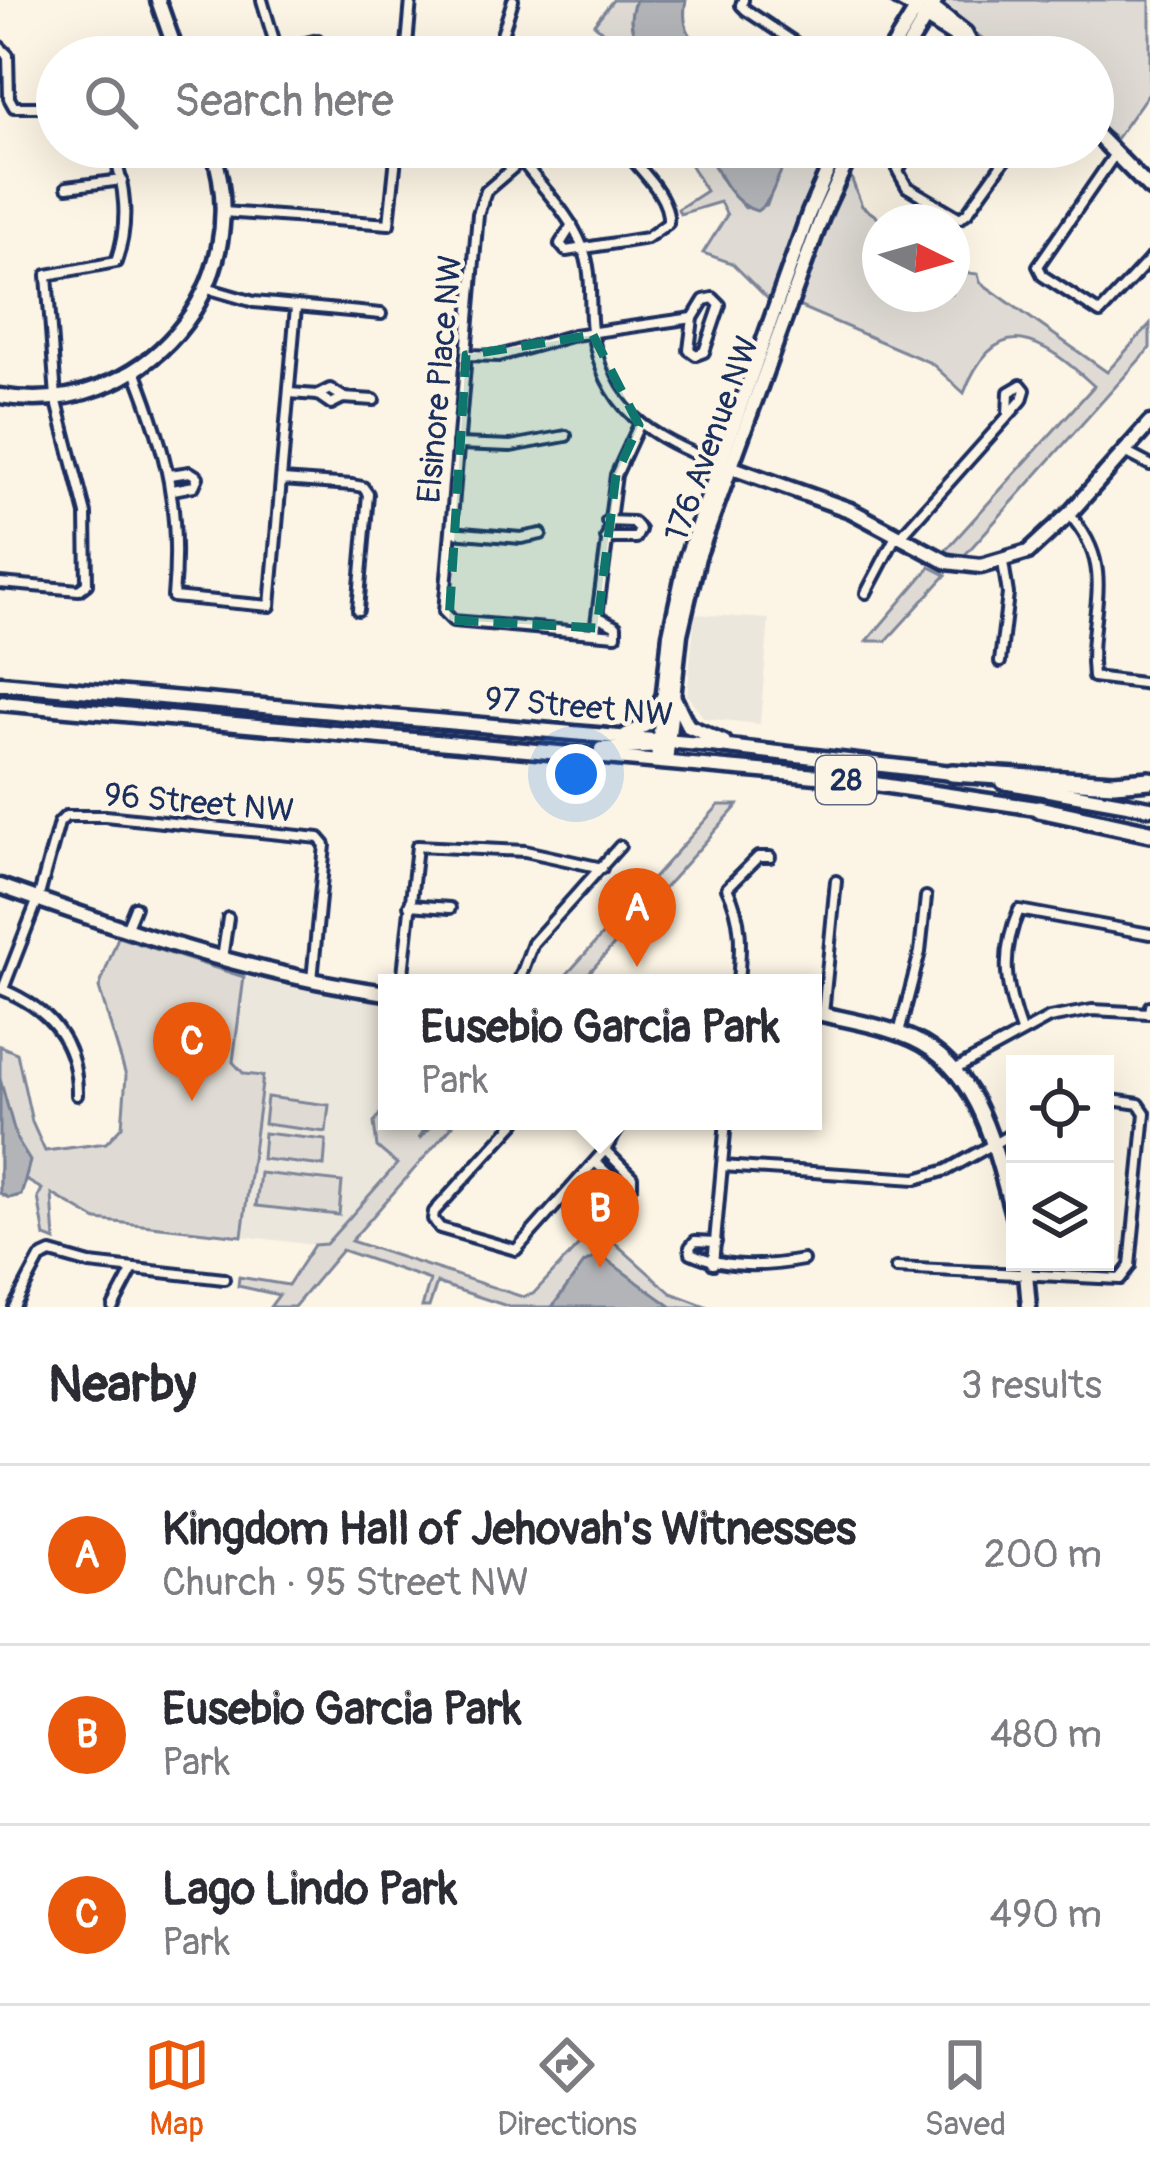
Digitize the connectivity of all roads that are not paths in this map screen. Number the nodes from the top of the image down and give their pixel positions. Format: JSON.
{"nodes":[{"id":1,"x":158,"y":0,"type":"edge"},
{"id":2,"x":262,"y":0,"type":"edge"},
{"id":3,"x":411,"y":0,"type":"edge"},
{"id":4,"x":514,"y":0,"type":"edge"},
{"id":5,"x":896,"y":0,"type":"edge"},
{"id":6,"x":745,"y":5,"type":"edge"},
{"id":7,"x":926,"y":8,"type":"edge"},
{"id":8,"x":171,"y":36,"type":"edge"},
{"id":9,"x":273,"y":36,"type":"edge"},
{"id":10,"x":408,"y":36,"type":"edge"},
{"id":11,"x":500,"y":36,"type":"edge"},
{"id":12,"x":788,"y":36,"type":"edge"},
{"id":13,"x":904,"y":36,"type":"edge"},
{"id":14,"x":912,"y":36,"type":"edge"},
{"id":15,"x":954,"y":36,"type":"edge"},
{"id":16,"x":0,"y":47,"type":"edge"},
{"id":17,"x":36,"y":107,"type":"edge"},
{"id":18,"x":1115,"y":153,"type":"edge"},
{"id":19,"x":118,"y":168,"type":"edge"},
{"id":20,"x":218,"y":168,"type":"edge"},
{"id":21,"x":395,"y":168,"type":"edge"},
{"id":22,"x":513,"y":168,"type":"edge"},
{"id":23,"x":527,"y":168,"type":"edge"},
{"id":24,"x":639,"y":168,"type":"edge"},
{"id":25,"x":829,"y":168,"type":"edge"},
{"id":26,"x":844,"y":168,"type":"edge"},
{"id":27,"x":900,"y":168,"type":"edge"},
{"id":28,"x":999,"y":168,"type":"edge"},
{"id":29,"x":1105,"y":168,"type":"edge"},
{"id":30,"x":122,"y":180,"type":"junction"},
{"id":31,"x":1148,"y":180,"type":"edge"},
{"id":32,"x":67,"y":188,"type":"dead end"},
{"id":33,"x":223,"y":212,"type":"junction"},
{"id":34,"x":572,"y":224,"type":"junction"},
{"id":35,"x":584,"y":250,"type":"junction"},
{"id":36,"x":1150,"y":259,"type":"edge"},
{"id":37,"x":206,"y":288,"type":"junction"},
{"id":38,"x":296,"y":307,"type":"junction"},
{"id":39,"x":381,"y":314,"type":"dead end"},
{"id":40,"x":693,"y":318,"type":"junction"},
{"id":41,"x":593,"y":335,"type":"junction"},
{"id":42,"x":466,"y":356,"type":"junction"},
{"id":43,"x":135,"y":371,"type":"junction"},
{"id":44,"x":290,"y":393,"type":"junction"},
{"id":45,"x":0,"y":396,"type":"edge"},
{"id":46,"x":56,"y":398,"type":"junction"},
{"id":47,"x":374,"y":400,"type":"dead end"},
{"id":48,"x":1008,"y":416,"type":"dead end"},
{"id":49,"x":1150,"y":423,"type":"edge"},
{"id":50,"x":639,"y":425,"type":"junction"},
{"id":51,"x":566,"y":436,"type":"dead end"},
{"id":52,"x":458,"y":444,"type":"junction"},
{"id":53,"x":1124,"y":452,"type":"junction"},
{"id":54,"x":1150,"y":464,"type":"edge"},
{"id":55,"x":724,"y":465,"type":"junction"},
{"id":56,"x":170,"y":475,"type":"junction"},
{"id":57,"x":282,"y":480,"type":"junction"},
{"id":58,"x":173,"y":490,"type":"junction"},
{"id":59,"x":1069,"y":514,"type":"junction"},
{"id":60,"x":607,"y":521,"type":"junction"},
{"id":61,"x":451,"y":532,"type":"junction"},
{"id":62,"x":541,"y":534,"type":"dead end"},
{"id":63,"x":901,"y":536,"type":"junction"},
{"id":64,"x":606,"y":538,"type":"junction"},
{"id":65,"x":1004,"y":562,"type":"junction"},
{"id":66,"x":0,"y":583,"type":"edge"},
{"id":67,"x":866,"y":593,"type":"dead end"},
{"id":68,"x":358,"y":610,"type":"dead end"},
{"id":69,"x":599,"y":617,"type":"junction"},
{"id":70,"x":595,"y":631,"type":"junction"},
{"id":71,"x":1000,"y":662,"type":"dead end"},
{"id":72,"x":0,"y":683,"type":"edge"},
{"id":73,"x":1150,"y":684,"type":"edge"},
{"id":74,"x":668,"y":696,"type":"junction"},
{"id":75,"x":0,"y":703,"type":"edge"},
{"id":76,"x":619,"y":736,"type":"junction"},
{"id":77,"x":742,"y":748,"type":"junction"},
{"id":78,"x":662,"y":751,"type":"junction"},
{"id":79,"x":952,"y":773,"type":"junction"},
{"id":80,"x":1150,"y":780,"type":"edge"},
{"id":81,"x":1150,"y":808,"type":"edge"},
{"id":82,"x":1040,"y":809,"type":"joint"},
{"id":83,"x":1150,"y":829,"type":"edge"},
{"id":84,"x":620,"y":846,"type":"dead end"},
{"id":85,"x":770,"y":857,"type":"dead end"},
{"id":86,"x":602,"y":868,"type":"junction"},
{"id":87,"x":836,"y":881,"type":"dead end"},
{"id":88,"x":0,"y":886,"type":"edge"},
{"id":89,"x":926,"y":897,"type":"dead end"},
{"id":90,"x":38,"y":899,"type":"junction"},
{"id":91,"x":409,"y":905,"type":"junction"},
{"id":92,"x":135,"y":907,"type":"dead end"},
{"id":93,"x":450,"y":908,"type":"dead end"},
{"id":94,"x":228,"y":918,"type":"dead end"},
{"id":95,"x":126,"y":929,"type":"junction"},
{"id":96,"x":1150,"y":934,"type":"edge"},
{"id":97,"x":222,"y":960,"type":"junction"},
{"id":98,"x":403,"y":974,"type":"edge"},
{"id":99,"x":521,"y":974,"type":"edge"},
{"id":100,"x":739,"y":974,"type":"edge"},
{"id":101,"x":312,"y":981,"type":"junction"},
{"id":102,"x":822,"y":984,"type":"edge"},
{"id":103,"x":1,"y":989,"type":"edge"},
{"id":104,"x":378,"y":992,"type":"edge"},
{"id":105,"x":1149,"y":1009,"type":"edge"},
{"id":106,"x":822,"y":1014,"type":"edge"},
{"id":107,"x":1021,"y":1030,"type":"junction"},
{"id":108,"x":899,"y":1033,"type":"junction"},
{"id":109,"x":955,"y":1070,"type":"junction"},
{"id":110,"x":77,"y":1095,"type":"dead end"},
{"id":111,"x":1114,"y":1100,"type":"edge"},
{"id":112,"x":509,"y":1130,"type":"edge"},
{"id":113,"x":617,"y":1130,"type":"edge"},
{"id":114,"x":725,"y":1130,"type":"edge"},
{"id":115,"x":1006,"y":1137,"type":"edge"},
{"id":116,"x":991,"y":1145,"type":"junction"},
{"id":117,"x":605,"y":1150,"type":"junction"},
{"id":118,"x":595,"y":1162,"type":"junction"},
{"id":119,"x":722,"y":1166,"type":"junction"},
{"id":120,"x":1006,"y":1189,"type":"edge"},
{"id":121,"x":716,"y":1242,"type":"junction"},
{"id":122,"x":803,"y":1260,"type":"dead end"},
{"id":123,"x":713,"y":1264,"type":"junction"},
{"id":124,"x":896,"y":1268,"type":"dead end"},
{"id":125,"x":134,"y":1269,"type":"junction"},
{"id":126,"x":1006,"y":1269,"type":"edge"},
{"id":127,"x":1026,"y":1271,"type":"edge"},
{"id":128,"x":1045,"y":1271,"type":"edge"},
{"id":129,"x":224,"y":1279,"type":"dead end"},
{"id":130,"x":14,"y":1307,"type":"edge"},
{"id":131,"x":112,"y":1307,"type":"edge"},
{"id":132,"x":1029,"y":1307,"type":"edge"}],
"edges":[{"from":1,"to":8,"type":"street"},
{"from":2,"to":9,"type":"street"},
{"from":3,"to":10,"type":"street"},
{"from":4,"to":11,"type":"street"},
{"from":5,"to":7,"type":"street"},
{"from":6,"to":12,"type":"street"},
{"from":7,"to":13,"type":"street"},
{"from":7,"to":14,"type":"street"},
{"from":7,"to":15,"type":"street"},
{"from":16,"to":17,"type":"street"},
{"from":18,"to":31,"type":"street"},
{"from":19,"to":30,"type":"street"},
{"from":20,"to":33,"type":"street"},
{"from":21,"to":33,"type":"street"},
{"from":22,"to":42,"type":"street","name":"Elsinore Place NW"},
{"from":23,"to":34,"type":"street"},
{"from":24,"to":35,"type":"street"},
{"from":25,"to":55,"type":"street","name":"176 Avenue NW"},
{"from":26,"to":55,"type":"street","name":"176 Avenue NW"},
{"from":27,"to":28,"type":"street"},
{"from":29,"to":36,"type":"street"},
{"from":30,"to":32,"type":"street"},
{"from":30,"to":46,"type":"street"},
{"from":33,"to":37,"type":"street"},
{"from":34,"to":35,"type":"street"},
{"from":34,"to":35,"type":"street"},
{"from":35,"to":41,"type":"street"},
{"from":37,"to":38,"type":"street"},
{"from":37,"to":43,"type":"street"},
{"from":38,"to":39,"type":"street"},
{"from":38,"to":44,"type":"street"},
{"from":40,"to":40,"type":"street"},
{"from":40,"to":41,"type":"street"},
{"from":41,"to":42,"type":"street"},
{"from":41,"to":50,"type":"street"},
{"from":42,"to":52,"type":"street","name":"Elsinore Place NW"},
{"from":43,"to":46,"type":"street"},
{"from":43,"to":56,"type":"street"},
{"from":44,"to":47,"type":"street"},
{"from":44,"to":57,"type":"street"},
{"from":45,"to":46,"type":"street"},
{"from":46,"to":66,"type":"street"},
{"from":48,"to":63,"type":"street"},
{"from":49,"to":53,"type":"street"},
{"from":50,"to":55,"type":"street"},
{"from":50,"to":60,"type":"street"},
{"from":51,"to":52,"type":"street"},
{"from":52,"to":61,"type":"street","name":"Elsinore Place NW"},
{"from":53,"to":54,"type":"street"},
{"from":53,"to":59,"type":"street"},
{"from":55,"to":63,"type":"street"},
{"from":55,"to":74,"type":"street","name":"176 Avenue NW"},
{"from":56,"to":58,"type":"street"},
{"from":56,"to":58,"type":"street"},
{"from":57,"to":58,"type":"street"},
{"from":57,"to":68,"type":"street"},
{"from":59,"to":65,"type":"street"},
{"from":59,"to":73,"type":"street"},
{"from":60,"to":64,"type":"street"},
{"from":60,"to":64,"type":"street"},
{"from":61,"to":62,"type":"street"},
{"from":61,"to":70,"type":"street","name":"Elsinore Place NW"},
{"from":63,"to":65,"type":"street"},
{"from":63,"to":67,"type":"street"},
{"from":64,"to":69,"type":"street"},
{"from":65,"to":71,"type":"street"},
{"from":69,"to":70,"type":"street"},
{"from":69,"to":70,"type":"street"},
{"from":72,"to":76,"type":"street","name":"97 Street NW"},
{"from":74,"to":76,"type":"street"},
{"from":74,"to":77,"type":"street"},
{"from":74,"to":78,"type":"street","name":"176 Avenue NW"},
{"from":75,"to":78,"type":"street","name":"97 Street NW","number":"28"},
{"from":76,"to":78,"type":"street","name":"97 Street NW"},
{"from":77,"to":78,"type":"street","name":"97 Street NW"},
{"from":77,"to":79,"type":"street","name":"97 Street NW","number":"28"},
{"from":78,"to":82,"type":"street","name":"97 Street NW","number":"28"},
{"from":79,"to":80,"type":"highway"},
{"from":79,"to":81,"type":"street","name":"97 Street NW"},
{"from":82,"to":83,"type":"highway"},
{"from":84,"to":86,"type":"street"},
{"from":85,"to":100,"type":"street"},
{"from":86,"to":91,"type":"street"},
{"from":86,"to":99,"type":"street"},
{"from":87,"to":102,"type":"street"},
{"from":88,"to":90,"type":"street"},
{"from":89,"to":108,"type":"street"},
{"from":90,"to":95,"type":"street"},
{"from":90,"to":101,"type":"street","name":"96 Street NW"},
{"from":90,"to":103,"type":"street"},
{"from":91,"to":93,"type":"street"},
{"from":91,"to":98,"type":"street"},
{"from":92,"to":95,"type":"street"},
{"from":94,"to":97,"type":"street"},
{"from":95,"to":97,"type":"street"},
{"from":96,"to":107,"type":"street"},
{"from":97,"to":101,"type":"street"},
{"from":101,"to":104,"type":"street"},
{"from":103,"to":110,"type":"street"},
{"from":105,"to":107,"type":"street"},
{"from":106,"to":108,"type":"street"},
{"from":107,"to":109,"type":"street"},
{"from":108,"to":109,"type":"street"},
{"from":109,"to":116,"type":"street"},
{"from":111,"to":128,"type":"street"},
{"from":112,"to":118,"type":"street"},
{"from":113,"to":117,"type":"street"},
{"from":114,"to":119,"type":"street"},
{"from":115,"to":116,"type":"street"},
{"from":116,"to":119,"type":"street"},
{"from":116,"to":120,"type":"street"},
{"from":117,"to":118,"type":"street"},
{"from":117,"to":118,"type":"street"},
{"from":119,"to":121,"type":"street"},
{"from":121,"to":123,"type":"street"},
{"from":121,"to":123,"type":"street"},
{"from":122,"to":123,"type":"street"},
{"from":124,"to":126,"type":"street"},
{"from":125,"to":129,"type":"street"},
{"from":125,"to":130,"type":"street"},
{"from":125,"to":131,"type":"street"},
{"from":127,"to":132,"type":"street"}]}
